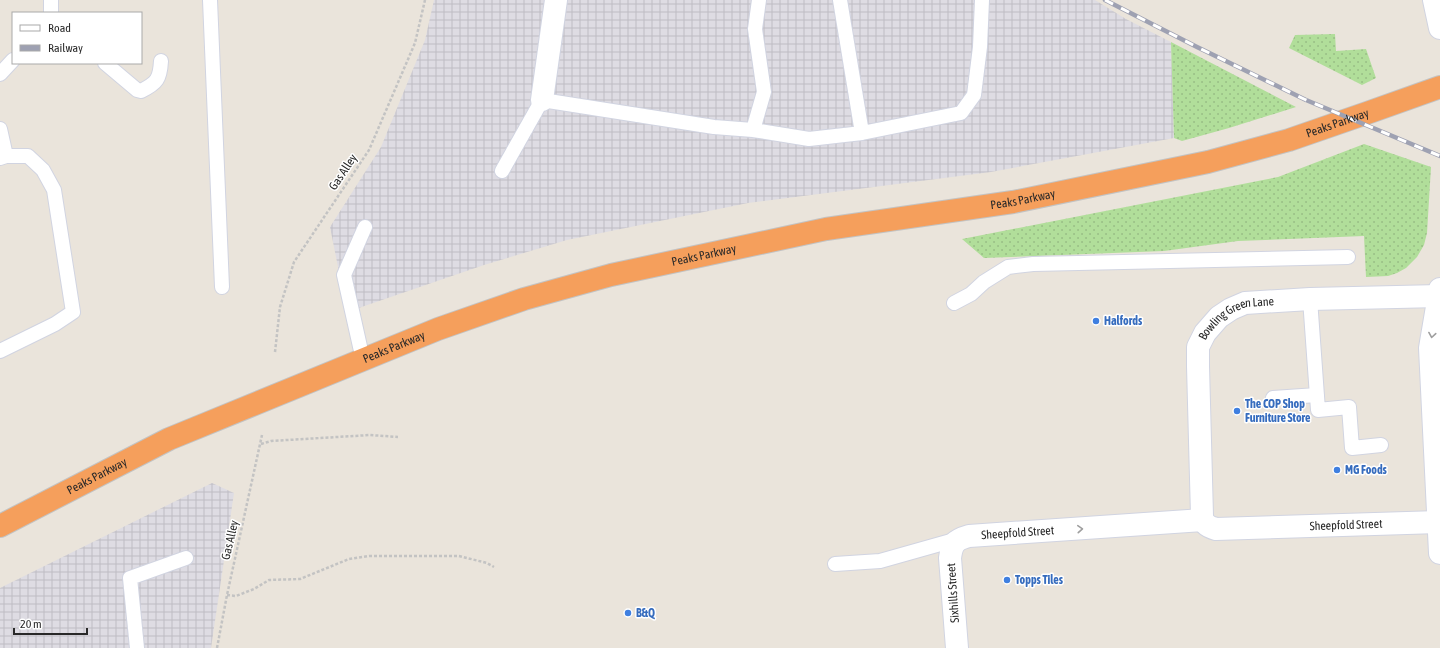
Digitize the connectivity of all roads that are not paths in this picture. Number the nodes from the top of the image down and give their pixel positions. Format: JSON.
{"nodes":[{"id":1,"x":51,"y":0,"type":"edge"},
{"id":2,"x":210,"y":0,"type":"edge"},
{"id":3,"x":556,"y":0,"type":"edge"},
{"id":4,"x":758,"y":0,"type":"edge"},
{"id":5,"x":840,"y":0,"type":"edge"},
{"id":6,"x":982,"y":0,"type":"edge"},
{"id":7,"x":51,"y":12,"type":"edge"},
{"id":8,"x":12,"y":61,"type":"edge"},
{"id":9,"x":161,"y":61,"type":"dead end"},
{"id":10,"x":106,"y":64,"type":"edge"},
{"id":11,"x":0,"y":74,"type":"edge"},
{"id":12,"x":1440,"y":87,"type":"edge"},
{"id":13,"x":542,"y":100,"type":"junction"},
{"id":14,"x":0,"y":129,"type":"edge"},
{"id":15,"x":753,"y":130,"type":"junction"},
{"id":16,"x":862,"y":133,"type":"junction"},
{"id":17,"x":3,"y":157,"type":"edge"},
{"id":18,"x":502,"y":171,"type":"dead end"},
{"id":19,"x":365,"y":227,"type":"dead end"},
{"id":20,"x":1348,"y":256,"type":"dead end"},
{"id":21,"x":222,"y":287,"type":"dead end"},
{"id":22,"x":1439,"y":293,"type":"edge"},
{"id":23,"x":1310,"y":299,"type":"junction"},
{"id":24,"x":954,"y":303,"type":"dead end"},
{"id":25,"x":0,"y":351,"type":"edge"},
{"id":26,"x":363,"y":360,"type":"junction"},
{"id":27,"x":1317,"y":395,"type":"junction"},
{"id":28,"x":1273,"y":398,"type":"dead end"},
{"id":29,"x":1381,"y":445,"type":"dead end"},
{"id":30,"x":1439,"y":522,"type":"junction"},
{"id":31,"x":1205,"y":523,"type":"junction"},
{"id":32,"x":0,"y":526,"type":"edge"},
{"id":33,"x":958,"y":539,"type":"junction"},
{"id":34,"x":1440,"y":553,"type":"edge"},
{"id":35,"x":186,"y":558,"type":"dead end"},
{"id":36,"x":835,"y":564,"type":"dead end"},
{"id":37,"x":137,"y":648,"type":"edge"},
{"id":38,"x":956,"y":648,"type":"edge"}],
"edges":[{"from":1,"to":7,"type":"lane"},
{"from":2,"to":21,"type":"lane"},
{"from":3,"to":13,"type":"street"},
{"from":4,"to":15,"type":"lane"},
{"from":5,"to":16,"type":"lane"},
{"from":6,"to":16,"type":"lane"},
{"from":8,"to":11,"type":"lane"},
{"from":9,"to":10,"type":"lane"},
{"from":12,"to":26,"type":"highway","name":"Peaks Parkway"},
{"from":13,"to":15,"type":"lane"},
{"from":13,"to":18,"type":"lane"},
{"from":14,"to":17,"type":"lane"},
{"from":15,"to":16,"type":"lane"},
{"from":17,"to":25,"type":"lane"},
{"from":19,"to":26,"type":"lane"},
{"from":20,"to":24,"type":"lane"},
{"from":22,"to":23,"type":"street","name":"Bowling Green Lane"},
{"from":22,"to":30,"type":"street","one_way":true},
{"from":23,"to":27,"type":"lane"},
{"from":23,"to":31,"type":"street","name":"Bowling Green Lane"},
{"from":26,"to":32,"type":"highway","name":"Peaks Parkway"},
{"from":27,"to":28,"type":"lane"},
{"from":27,"to":29,"type":"lane"},
{"from":30,"to":31,"type":"street","name":"Sheepfold Street"},
{"from":30,"to":34,"type":"street"},
{"from":33,"to":31,"type":"street","name":"Sheepfold Street","one_way":true},
{"from":33,"to":36,"type":"lane","name":"Sheepfold Street"},
{"from":33,"to":38,"type":"street","name":"Sixhills Street"},
{"from":35,"to":37,"type":"lane"}]}
